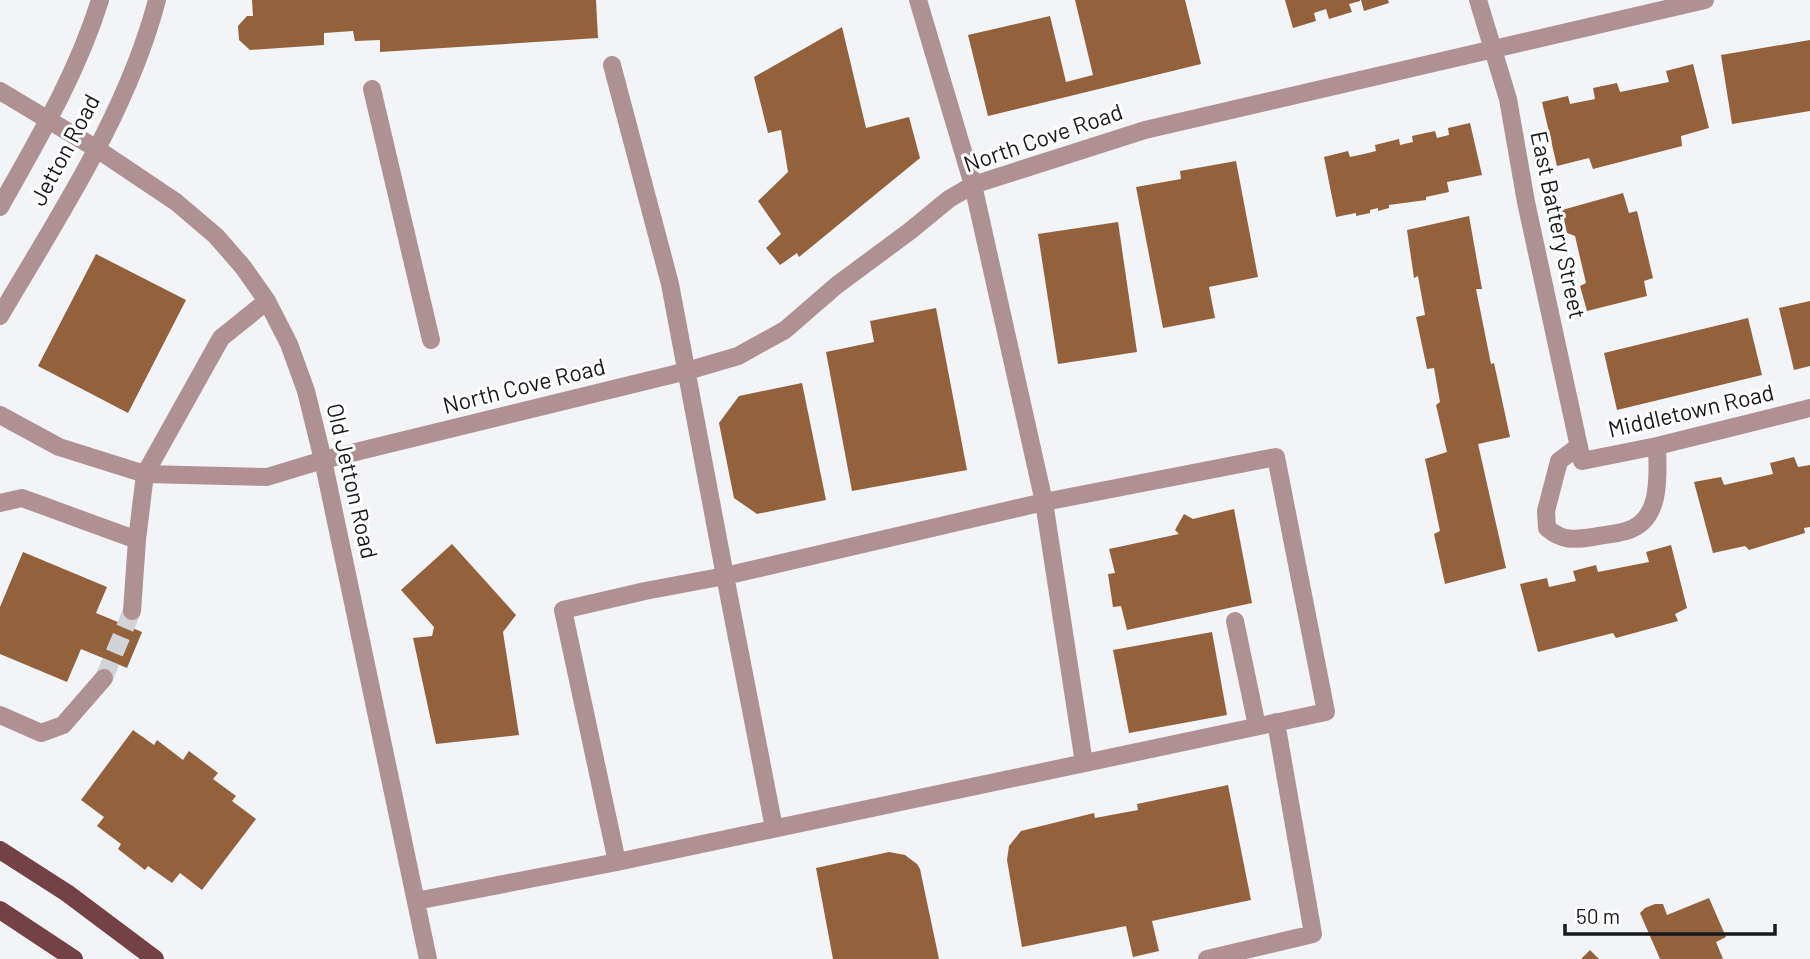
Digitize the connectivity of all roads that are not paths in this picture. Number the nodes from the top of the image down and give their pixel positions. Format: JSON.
{"nodes":[{"id":1,"x":100,"y":0,"type":"edge"},
{"id":2,"x":157,"y":0,"type":"edge"},
{"id":3,"x":918,"y":0,"type":"edge"},
{"id":4,"x":1479,"y":0,"type":"edge"},
{"id":5,"x":1705,"y":0,"type":"edge"},
{"id":6,"x":1494,"y":48,"type":"junction"},
{"id":7,"x":612,"y":65,"type":"dead end"},
{"id":8,"x":372,"y":89,"type":"dead end"},
{"id":9,"x":0,"y":92,"type":"edge"},
{"id":10,"x":49,"y":120,"type":"junction"},
{"id":11,"x":97,"y":149,"type":"junction"},
{"id":12,"x":972,"y":185,"type":"junction"},
{"id":13,"x":0,"y":207,"type":"edge"},
{"id":14,"x":267,"y":301,"type":"junction"},
{"id":15,"x":0,"y":316,"type":"edge"},
{"id":16,"x":430,"y":340,"type":"dead end"},
{"id":17,"x":687,"y":371,"type":"junction"},
{"id":18,"x":1810,"y":408,"type":"edge"},
{"id":19,"x":0,"y":415,"type":"edge"},
{"id":20,"x":1657,"y":446,"type":"junction"},
{"id":21,"x":1581,"y":453,"type":"junction"},
{"id":22,"x":323,"y":460,"type":"junction"},
{"id":23,"x":145,"y":474,"type":"junction"},
{"id":24,"x":1044,"y":502,"type":"junction"},
{"id":25,"x":0,"y":503,"type":"edge"},
{"id":26,"x":137,"y":540,"type":"junction"},
{"id":27,"x":726,"y":576,"type":"junction"},
{"id":28,"x":132,"y":611,"type":"tunnel mouth"},
{"id":29,"x":1235,"y":621,"type":"dead end"},
{"id":30,"x":104,"y":678,"type":"tunnel mouth"},
{"id":31,"x":0,"y":715,"type":"edge"},
{"id":32,"x":1276,"y":722,"type":"junction"},
{"id":33,"x":1257,"y":726,"type":"junction"},
{"id":34,"x":1084,"y":763,"type":"junction"},
{"id":35,"x":774,"y":828,"type":"junction"},
{"id":36,"x":0,"y":850,"type":"edge"},
{"id":37,"x":617,"y":862,"type":"junction"},
{"id":38,"x":416,"y":901,"type":"junction"},
{"id":39,"x":0,"y":910,"type":"edge"},
{"id":40,"x":74,"y":959,"type":"edge"},
{"id":41,"x":155,"y":959,"type":"edge"},
{"id":42,"x":428,"y":959,"type":"edge"},
{"id":43,"x":1207,"y":959,"type":"edge"}],
"edges":[{"from":1,"to":10,"type":"street","name":"Jetton Road"},
{"from":2,"to":11,"type":"street","name":"Jetton Road"},
{"from":3,"to":12,"type":"street"},
{"from":4,"to":6,"type":"street","name":"East Battery Street"},
{"from":5,"to":6,"type":"street","name":"North Cove Road"},
{"from":6,"to":12,"type":"street","name":"North Cove Road"},
{"from":6,"to":21,"type":"street","name":"East Battery Street"},
{"from":7,"to":17,"type":"street"},
{"from":8,"to":16,"type":"street"},
{"from":9,"to":10,"type":"street","name":"Old Jetton Road"},
{"from":10,"to":11,"type":"street","name":"Old Jetton Road"},
{"from":10,"to":13,"type":"street","name":"Jetton Road"},
{"from":11,"to":14,"type":"street","name":"Old Jetton Road"},
{"from":11,"to":15,"type":"street","name":"Jetton Road"},
{"from":12,"to":17,"type":"street","name":"North Cove Road"},
{"from":12,"to":24,"type":"street"},
{"from":14,"to":22,"type":"street","name":"Old Jetton Road"},
{"from":14,"to":23,"type":"street"},
{"from":17,"to":22,"type":"street","name":"North Cove Road"},
{"from":17,"to":27,"type":"street"},
{"from":18,"to":20,"type":"street","name":"Middletown Road"},
{"from":19,"to":23,"type":"street","name":"North Cove Road"},
{"from":20,"to":21,"type":"street","name":"Middletown Road"},
{"from":20,"to":21,"type":"street"},
{"from":22,"to":23,"type":"street","name":"North Cove Road"},
{"from":22,"to":38,"type":"street","name":"Old Jetton Road"},
{"from":23,"to":26,"type":"street"},
{"from":24,"to":27,"type":"street"},
{"from":24,"to":32,"type":"street"},
{"from":24,"to":34,"type":"street"},
{"from":25,"to":26,"type":"street"},
{"from":26,"to":28,"type":"street"},
{"from":27,"to":35,"type":"street"},
{"from":27,"to":37,"type":"street"},
{"from":29,"to":33,"type":"street"},
{"from":30,"to":31,"type":"street"},
{"from":32,"to":33,"type":"street"},
{"from":32,"to":43,"type":"street"},
{"from":33,"to":34,"type":"street"},
{"from":34,"to":35,"type":"street"},
{"from":35,"to":37,"type":"street"},
{"from":36,"to":41,"type":"main road"},
{"from":37,"to":38,"type":"street"},
{"from":38,"to":42,"type":"street","name":"Old Jetton Road"},
{"from":39,"to":40,"type":"main road"}]}
